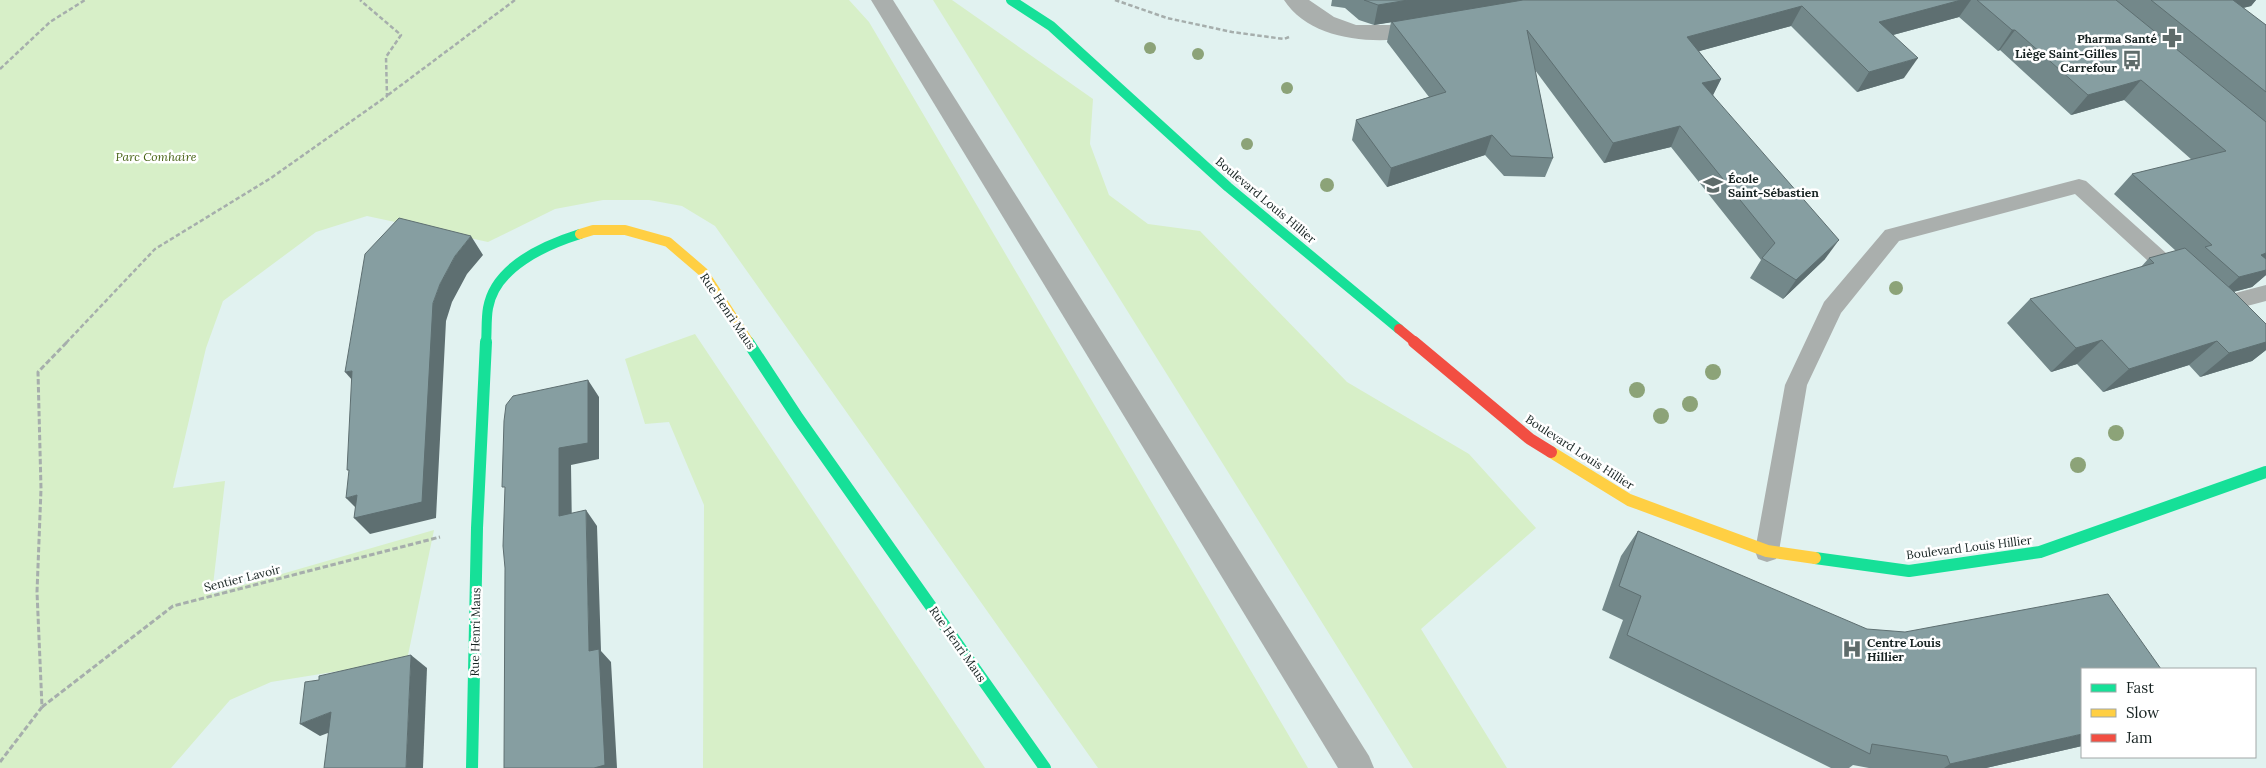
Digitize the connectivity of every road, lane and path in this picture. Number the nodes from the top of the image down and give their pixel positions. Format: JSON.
{"nodes":[{"id":1,"x":85,"y":0,"type":"edge"},
{"id":2,"x":360,"y":0,"type":"edge"},
{"id":3,"x":515,"y":0,"type":"edge"},
{"id":4,"x":882,"y":0,"type":"edge"},
{"id":5,"x":1011,"y":0,"type":"edge"},
{"id":6,"x":1115,"y":0,"type":"edge"},
{"id":7,"x":1295,"y":0,"type":"edge"},
{"id":8,"x":1328,"y":24,"type":"junction"},
{"id":9,"x":1450,"y":24,"type":"edge"},
{"id":10,"x":0,"y":69,"type":"edge"},
{"id":11,"x":387,"y":96,"type":"junction"},
{"id":12,"x":2266,"y":293,"type":"edge"},
{"id":13,"x":2201,"y":297,"type":"junction"},
{"id":14,"x":2231,"y":326,"type":"edge"},
{"id":15,"x":2266,"y":472,"type":"edge"},
{"id":16,"x":477,"y":528,"type":"junction"},
{"id":17,"x":1767,"y":551,"type":"junction"},
{"id":18,"x":42,"y":707,"type":"junction"},
{"id":19,"x":0,"y":762,"type":"edge"},
{"id":20,"x":472,"y":768,"type":"edge"},
{"id":21,"x":1045,"y":768,"type":"edge"},
{"id":22,"x":1357,"y":768,"type":"edge"}],
"edges":[{"from":1,"to":10,"type":"path"},
{"from":2,"to":11,"type":"path"},
{"from":3,"to":11,"type":"path"},
{"from":4,"to":22,"type":"street"},
{"from":5,"to":17,"type":"street","name":"Boulevard Louis Hillier"},
{"from":6,"to":8,"type":"path"},
{"from":7,"to":8,"type":"street"},
{"from":8,"to":9,"type":"street"},
{"from":11,"to":18,"type":"path"},
{"from":12,"to":13,"type":"lane"},
{"from":13,"to":14,"type":"lane"},
{"from":13,"to":17,"type":"lane"},
{"from":15,"to":17,"type":"street","name":"Boulevard Louis Hillier"},
{"from":16,"to":18,"type":"path","name":"Sentier Lavoir"},
{"from":16,"to":20,"type":"street","name":"Rue Henri Maus"},
{"from":16,"to":21,"type":"street","name":"Rue Henri Maus"},
{"from":18,"to":19,"type":"path","name":"Sentier Lavoir"}]}
